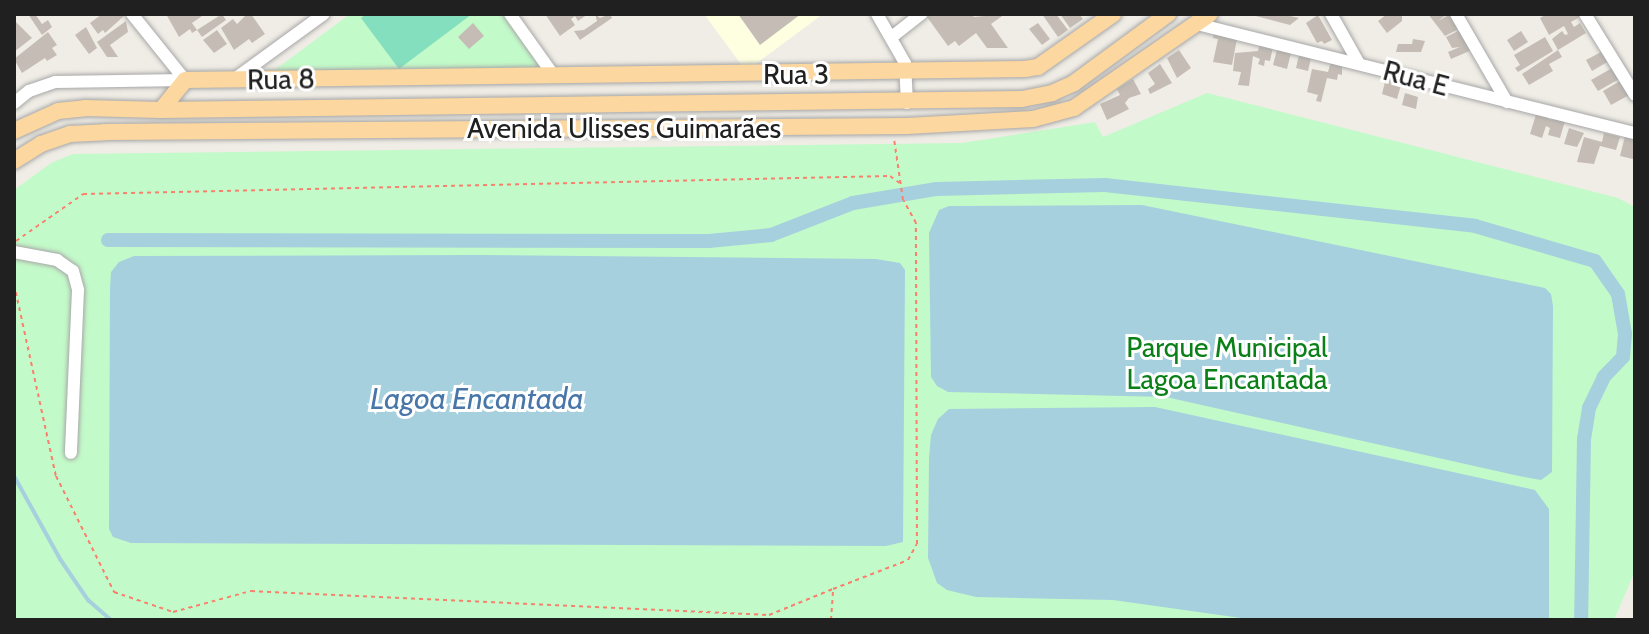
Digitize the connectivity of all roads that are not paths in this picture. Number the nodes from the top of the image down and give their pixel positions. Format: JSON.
{"nodes":[{"id":1,"x":132,"y":14,"type":"edge"},
{"id":2,"x":324,"y":14,"type":"edge"},
{"id":3,"x":877,"y":14,"type":"edge"},
{"id":4,"x":921,"y":14,"type":"edge"},
{"id":5,"x":1113,"y":14,"type":"edge"},
{"id":6,"x":1168,"y":14,"type":"edge"},
{"id":7,"x":1331,"y":14,"type":"edge"},
{"id":8,"x":1456,"y":14,"type":"edge"},
{"id":9,"x":1585,"y":14,"type":"edge"},
{"id":10,"x":517,"y":17,"type":"edge"},
{"id":11,"x":1203,"y":19,"type":"edge"},
{"id":12,"x":893,"y":36,"type":"junction"},
{"id":13,"x":1358,"y":62,"type":"junction"},
{"id":14,"x":907,"y":73,"type":"junction"},
{"id":15,"x":554,"y":76,"type":"junction"},
{"id":16,"x":185,"y":80,"type":"junction"},
{"id":17,"x":233,"y":80,"type":"junction"},
{"id":18,"x":1635,"y":95,"type":"edge"},
{"id":19,"x":1507,"y":102,"type":"junction"},
{"id":20,"x":14,"y":103,"type":"edge"},
{"id":21,"x":907,"y":103,"type":"junction"},
{"id":22,"x":161,"y":110,"type":"junction"},
{"id":23,"x":900,"y":126,"type":"junction"},
{"id":24,"x":14,"y":131,"type":"edge"},
{"id":25,"x":1635,"y":133,"type":"edge"},
{"id":26,"x":14,"y":161,"type":"edge"},
{"id":27,"x":14,"y":252,"type":"edge"},
{"id":28,"x":71,"y":453,"type":"dead end"}],
"edges":[{"from":1,"to":16,"type":"street"},
{"from":2,"to":17,"type":"street"},
{"from":3,"to":12,"type":"street"},
{"from":4,"to":12,"type":"street"},
{"from":5,"to":14,"type":"main road","name":"Rua 3"},
{"from":6,"to":21,"type":"main road","name":"Avenida Ulisses Guimarães"},
{"from":7,"to":13,"type":"street"},
{"from":8,"to":19,"type":"street"},
{"from":9,"to":18,"type":"street"},
{"from":10,"to":15,"type":"street"},
{"from":11,"to":13,"type":"street","name":"Rua E"},
{"from":11,"to":23,"type":"main road","name":"Avenida Ulisses Guimarães"},
{"from":12,"to":14,"type":"street"},
{"from":13,"to":19,"type":"street","name":"Rua E"},
{"from":14,"to":15,"type":"main road","name":"Rua 3"},
{"from":14,"to":21,"type":"street"},
{"from":15,"to":17,"type":"main road","name":"Rua 8"},
{"from":16,"to":17,"type":"main road","name":"Rua 8"},
{"from":16,"to":20,"type":"street","name":"Rua 8"},
{"from":16,"to":22,"type":"main road"},
{"from":19,"to":25,"type":"street","name":"Rua E"},
{"from":21,"to":22,"type":"main road","name":"Avenida Ulisses Guimarães"},
{"from":21,"to":23,"type":"main road"},
{"from":22,"to":24,"type":"main road","name":"Avenida Ulisses Guimarães"},
{"from":23,"to":26,"type":"main road","name":"Avenida Ulisses Guimarães"},
{"from":27,"to":28,"type":"street"}]}
